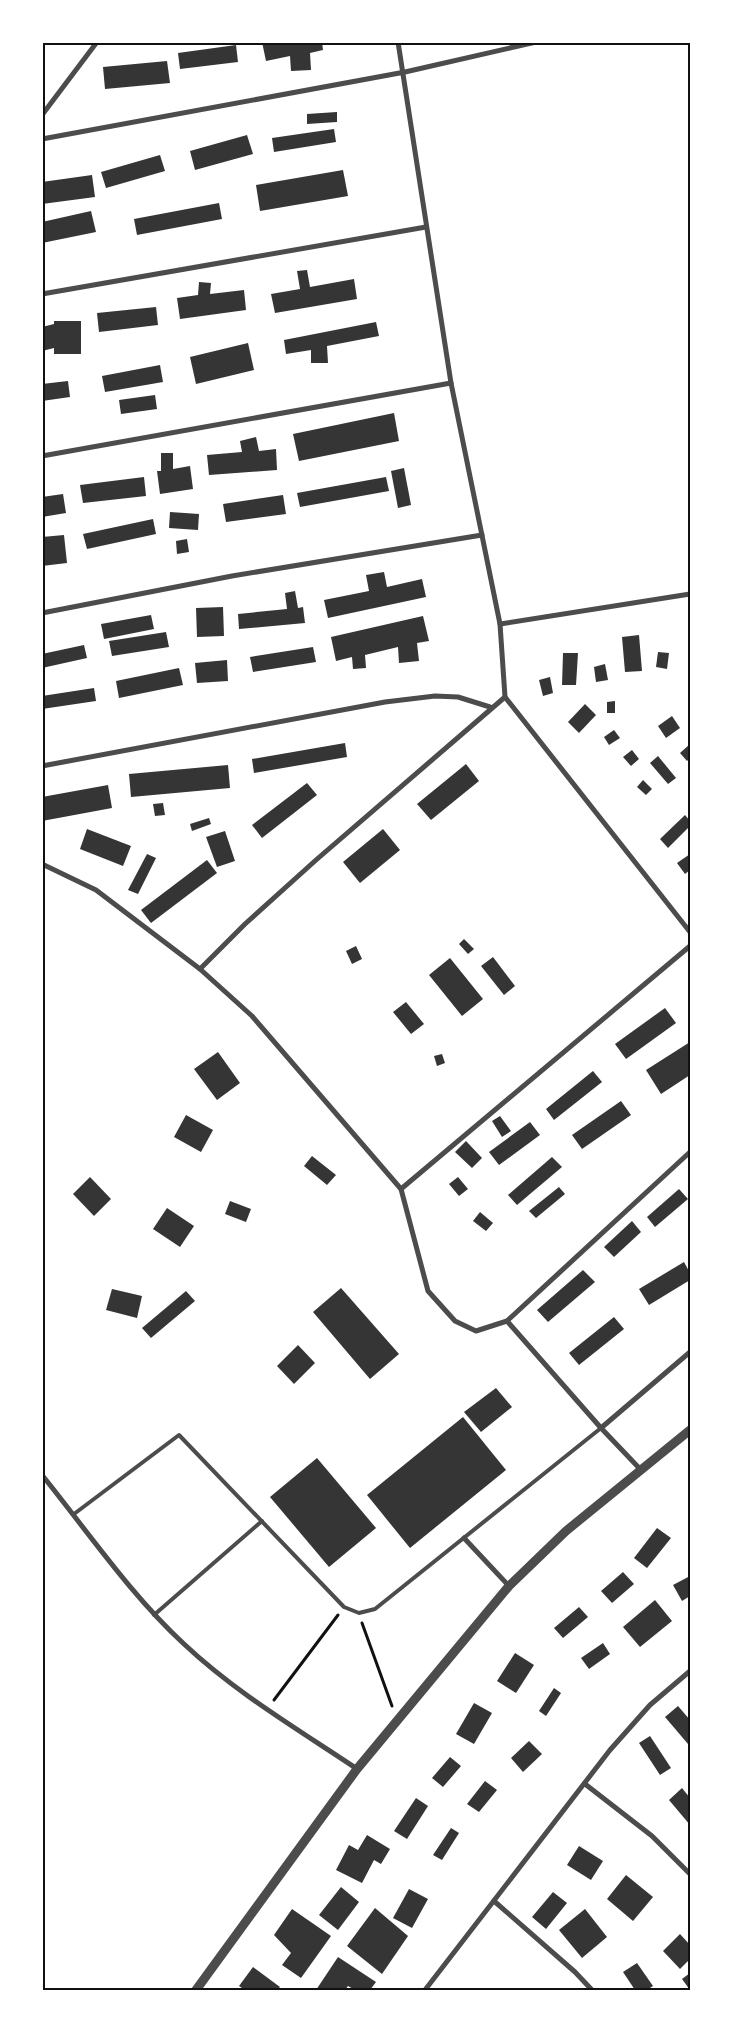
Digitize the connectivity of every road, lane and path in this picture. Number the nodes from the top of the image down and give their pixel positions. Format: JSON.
{"nodes":[{"id":1,"x":97,"y":42,"type":"edge"},
{"id":2,"x":398,"y":42,"type":"edge"},
{"id":3,"x":536,"y":42,"type":"edge"},
{"id":4,"x":404,"y":72,"type":"junction"},
{"id":5,"x":42,"y":115,"type":"edge"},
{"id":6,"x":42,"y":139,"type":"edge"},
{"id":7,"x":426,"y":226,"type":"junction"},
{"id":8,"x":42,"y":294,"type":"edge"},
{"id":9,"x":451,"y":383,"type":"junction"},
{"id":10,"x":42,"y":456,"type":"edge"},
{"id":11,"x":482,"y":535,"type":"junction"},
{"id":12,"x":690,"y":594,"type":"edge"},
{"id":13,"x":42,"y":613,"type":"edge"},
{"id":14,"x":500,"y":624,"type":"junction"},
{"id":15,"x":505,"y":697,"type":"junction"},
{"id":16,"x":490,"y":708,"type":"junction"},
{"id":17,"x":42,"y":766,"type":"edge"},
{"id":18,"x":42,"y":864,"type":"edge"},
{"id":19,"x":690,"y":932,"type":"edge"},
{"id":20,"x":690,"y":946,"type":"edge"},
{"id":21,"x":200,"y":969,"type":"junction"},
{"id":22,"x":690,"y":1152,"type":"edge"},
{"id":23,"x":401,"y":1189,"type":"junction"},
{"id":24,"x":507,"y":1321,"type":"junction"},
{"id":25,"x":690,"y":1352,"type":"edge"},
{"id":26,"x":601,"y":1428,"type":"junction"},
{"id":27,"x":690,"y":1430,"type":"edge"},
{"id":28,"x":641,"y":1470,"type":"junction"},
{"id":29,"x":42,"y":1475,"type":"edge"},
{"id":30,"x":74,"y":1514,"type":"junction"},
{"id":31,"x":262,"y":1521,"type":"junction"},
{"id":32,"x":464,"y":1538,"type":"junction"},
{"id":33,"x":509,"y":1586,"type":"junction"},
{"id":34,"x":344,"y":1607,"type":"junction"},
{"id":35,"x":359,"y":1613,"type":"junction"},
{"id":36,"x":154,"y":1614,"type":"junction"},
{"id":37,"x":690,"y":1672,"type":"edge"},
{"id":38,"x":267,"y":1709,"type":"junction"},
{"id":39,"x":397,"y":1720,"type":"junction"},
{"id":40,"x":358,"y":1769,"type":"junction"},
{"id":41,"x":585,"y":1784,"type":"junction"},
{"id":42,"x":690,"y":1874,"type":"edge"},
{"id":43,"x":494,"y":1900,"type":"junction"},
{"id":44,"x":196,"y":1990,"type":"edge"},
{"id":45,"x":425,"y":1990,"type":"edge"},
{"id":46,"x":592,"y":1990,"type":"edge"}],
"edges":[{"from":1,"to":5,"type":"street"},
{"from":2,"to":4,"type":"street"},
{"from":3,"to":4,"type":"street"},
{"from":4,"to":6,"type":"street"},
{"from":4,"to":7,"type":"street"},
{"from":7,"to":8,"type":"street"},
{"from":7,"to":9,"type":"street"},
{"from":9,"to":10,"type":"street"},
{"from":9,"to":11,"type":"street"},
{"from":11,"to":13,"type":"street"},
{"from":11,"to":14,"type":"street"},
{"from":12,"to":14,"type":"street"},
{"from":14,"to":15,"type":"street"},
{"from":15,"to":16,"type":"street"},
{"from":15,"to":19,"type":"street"},
{"from":16,"to":17,"type":"street"},
{"from":16,"to":21,"type":"street"},
{"from":18,"to":21,"type":"street"},
{"from":20,"to":23,"type":"street"},
{"from":21,"to":23,"type":"street"},
{"from":22,"to":24,"type":"street"},
{"from":23,"to":24,"type":"street"},
{"from":24,"to":26,"type":"street"},
{"from":25,"to":26,"type":"street"},
{"from":26,"to":28,"type":"street"},
{"from":26,"to":32,"type":"lane"},
{"from":27,"to":28,"type":"street"},
{"from":28,"to":33,"type":"street"},
{"from":29,"to":30,"type":"street"},
{"from":30,"to":31,"type":"lane"},
{"from":30,"to":36,"type":"street"},
{"from":31,"to":34,"type":"lane"},
{"from":31,"to":36,"type":"lane"},
{"from":32,"to":33,"type":"street"},
{"from":32,"to":35,"type":"lane"},
{"from":33,"to":39,"type":"street"},
{"from":34,"to":35,"type":"lane"},
{"from":34,"to":38,"type":"path"},
{"from":35,"to":39,"type":"path"},
{"from":36,"to":38,"type":"street"},
{"from":37,"to":41,"type":"street"},
{"from":38,"to":40,"type":"street"},
{"from":39,"to":40,"type":"street"},
{"from":40,"to":44,"type":"street"},
{"from":41,"to":42,"type":"street"},
{"from":41,"to":43,"type":"street"},
{"from":43,"to":45,"type":"street"},
{"from":43,"to":46,"type":"street"}]}
